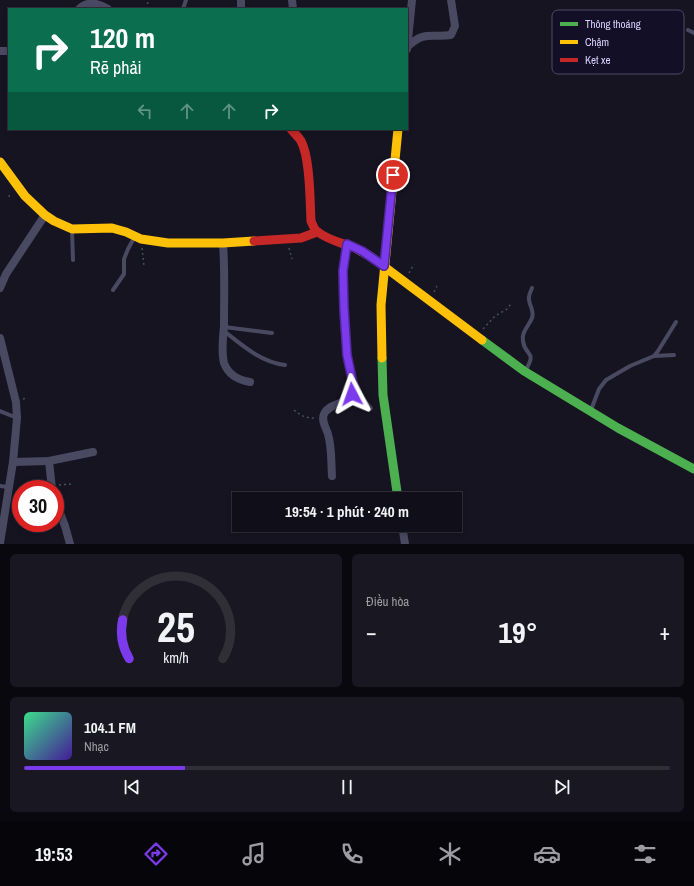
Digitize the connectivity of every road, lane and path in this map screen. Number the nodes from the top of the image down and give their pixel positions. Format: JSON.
{"nodes":[{"id":1,"x":412,"y":0,"type":"edge"},
{"id":2,"x":451,"y":0,"type":"edge"},
{"id":3,"x":87,"y":1,"type":"edge"},
{"id":4,"x":106,"y":8,"type":"edge"},
{"id":5,"x":688,"y":30,"type":"dead end"},
{"id":6,"x":694,"y":33,"type":"edge"},
{"id":7,"x":408,"y":38,"type":"edge"},
{"id":8,"x":408,"y":47,"type":"edge"},
{"id":9,"x":292,"y":130,"type":"edge"},
{"id":10,"x":398,"y":130,"type":"edge"},
{"id":11,"x":0,"y":162,"type":"edge"},
{"id":12,"x":45,"y":215,"type":"junction"},
{"id":13,"x":72,"y":229,"type":"junction"},
{"id":14,"x":317,"y":232,"type":"junction"},
{"id":15,"x":138,"y":237,"type":"junction"},
{"id":16,"x":223,"y":243,"type":"junction"},
{"id":17,"x":347,"y":244,"type":"junction"},
{"id":18,"x":73,"y":260,"type":"dead end"},
{"id":19,"x":144,"y":266,"type":"dead end"},
{"id":20,"x":384,"y":266,"type":"junction"},
{"id":21,"x":3,"y":273,"type":"edge"},
{"id":22,"x":0,"y":288,"type":"edge"},
{"id":23,"x":532,"y":288,"type":"dead end"},
{"id":24,"x":113,"y":290,"type":"dead end"},
{"id":25,"x":511,"y":304,"type":"dead end"},
{"id":26,"x":676,"y":322,"type":"dead end"},
{"id":27,"x":224,"y":328,"type":"junction"},
{"id":28,"x":272,"y":333,"type":"dead end"},
{"id":29,"x":476,"y":336,"type":"junction"},
{"id":30,"x":0,"y":338,"type":"edge"},
{"id":31,"x":1,"y":348,"type":"edge"},
{"id":32,"x":674,"y":355,"type":"dead end"},
{"id":33,"x":654,"y":356,"type":"junction"},
{"id":34,"x":285,"y":365,"type":"dead end"},
{"id":35,"x":524,"y":371,"type":"junction"},
{"id":36,"x":250,"y":382,"type":"dead end"},
{"id":37,"x":354,"y":388,"type":"junction"},
{"id":38,"x":371,"y":408,"type":"dead end"},
{"id":39,"x":294,"y":410,"type":"dead end"},
{"id":40,"x":0,"y":411,"type":"edge"},
{"id":41,"x":590,"y":412,"type":"junction"},
{"id":42,"x":323,"y":417,"type":"junction"},
{"id":43,"x":17,"y":418,"type":"junction"},
{"id":44,"x":93,"y":452,"type":"dead end"},
{"id":45,"x":49,"y":461,"type":"junction"},
{"id":46,"x":13,"y":462,"type":"junction"},
{"id":47,"x":694,"y":469,"type":"edge"},
{"id":48,"x":332,"y":476,"type":"dead end"},
{"id":49,"x":51,"y":480,"type":"edge"},
{"id":50,"x":71,"y":484,"type":"dead end"},
{"id":51,"x":64,"y":485,"type":"edge"},
{"id":52,"x":4,"y":487,"type":"edge"},
{"id":53,"x":397,"y":492,"type":"edge"},
{"id":54,"x":64,"y":523,"type":"edge"},
{"id":55,"x":403,"y":532,"type":"edge"},
{"id":56,"x":0,"y":543,"type":"edge"},
{"id":57,"x":70,"y":544,"type":"edge"},
{"id":58,"x":405,"y":544,"type":"edge"}],
"edges":[{"from":1,"to":7,"type":"street"},
{"from":2,"to":8,"type":"street"},
{"from":3,"to":4,"type":"street"},
{"from":5,"to":6,"type":"lane"},
{"from":9,"to":14,"type":"street"},
{"from":10,"to":20,"type":"street"},
{"from":11,"to":12,"type":"street"},
{"from":12,"to":13,"type":"street"},
{"from":12,"to":21,"type":"street"},
{"from":13,"to":15,"type":"street"},
{"from":13,"to":18,"type":"lane"},
{"from":14,"to":16,"type":"street"},
{"from":14,"to":17,"type":"street"},
{"from":15,"to":16,"type":"street"},
{"from":15,"to":19,"type":"path"},
{"from":15,"to":24,"type":"lane"},
{"from":16,"to":27,"type":"street"},
{"from":17,"to":20,"type":"street"},
{"from":17,"to":37,"type":"street"},
{"from":20,"to":29,"type":"street"},
{"from":20,"to":53,"type":"street"},
{"from":21,"to":22,"type":"street"},
{"from":23,"to":35,"type":"lane"},
{"from":25,"to":29,"type":"path"},
{"from":26,"to":33,"type":"lane"},
{"from":27,"to":28,"type":"lane"},
{"from":27,"to":34,"type":"lane"},
{"from":27,"to":36,"type":"street"},
{"from":29,"to":35,"type":"street"},
{"from":30,"to":31,"type":"street"},
{"from":31,"to":43,"type":"street"},
{"from":32,"to":33,"type":"lane"},
{"from":33,"to":41,"type":"lane"},
{"from":35,"to":41,"type":"street"},
{"from":37,"to":38,"type":"lane"},
{"from":37,"to":42,"type":"street"},
{"from":39,"to":42,"type":"path"},
{"from":40,"to":43,"type":"lane"},
{"from":41,"to":47,"type":"street"},
{"from":42,"to":48,"type":"street"},
{"from":43,"to":46,"type":"street"},
{"from":44,"to":45,"type":"street"},
{"from":45,"to":46,"type":"street"},
{"from":45,"to":49,"type":"street"},
{"from":46,"to":52,"type":"street"},
{"from":50,"to":51,"type":"path"},
{"from":52,"to":56,"type":"street"},
{"from":54,"to":57,"type":"street"},
{"from":55,"to":58,"type":"street"}]}
